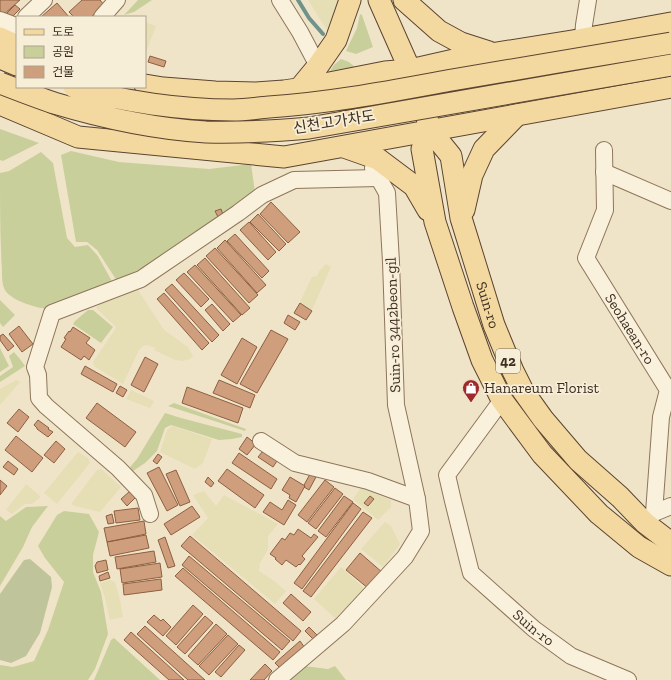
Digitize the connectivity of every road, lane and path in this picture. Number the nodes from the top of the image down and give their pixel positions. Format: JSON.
{"nodes":[{"id":1,"x":44,"y":0,"type":"edge"},
{"id":2,"x":117,"y":0,"type":"edge"},
{"id":3,"x":280,"y":0,"type":"edge"},
{"id":4,"x":350,"y":0,"type":"edge"},
{"id":5,"x":379,"y":0,"type":"edge"},
{"id":6,"x":404,"y":0,"type":"edge"},
{"id":7,"x":588,"y":0,"type":"edge"},
{"id":8,"x":27,"y":16,"type":"edge"},
{"id":9,"x":103,"y":16,"type":"edge"},
{"id":10,"x":0,"y":20,"type":"edge"},
{"id":11,"x":671,"y":23,"type":"edge"},
{"id":12,"x":16,"y":26,"type":"edge"},
{"id":13,"x":0,"y":38,"type":"edge"},
{"id":14,"x":583,"y":38,"type":"junction"},
{"id":15,"x":671,"y":43,"type":"edge"},
{"id":16,"x":16,"y":46,"type":"edge"},
{"id":17,"x":493,"y":54,"type":"junction"},
{"id":18,"x":0,"y":58,"type":"edge"},
{"id":19,"x":671,"y":64,"type":"edge"},
{"id":20,"x":16,"y":65,"type":"edge"},
{"id":21,"x":318,"y":66,"type":"junction"},
{"id":22,"x":410,"y":70,"type":"junction"},
{"id":23,"x":0,"y":83,"type":"edge"},
{"id":24,"x":146,"y":84,"type":"edge"},
{"id":25,"x":671,"y":87,"type":"edge"},
{"id":26,"x":77,"y":88,"type":"edge"},
{"id":27,"x":299,"y":89,"type":"junction"},
{"id":28,"x":0,"y":104,"type":"edge"},
{"id":29,"x":518,"y":115,"type":"junction"},
{"id":30,"x":430,"y":130,"type":"junction"},
{"id":31,"x":343,"y":146,"type":"junction"},
{"id":32,"x":604,"y":150,"type":"dead end"},
{"id":33,"x":365,"y":154,"type":"junction"},
{"id":34,"x":604,"y":172,"type":"junction"},
{"id":35,"x":378,"y":178,"type":"junction"},
{"id":36,"x":671,"y":200,"type":"edge"},
{"id":37,"x":461,"y":218,"type":"junction"},
{"id":38,"x":435,"y":222,"type":"junction"},
{"id":39,"x":502,"y":400,"type":"junction"},
{"id":40,"x":261,"y":441,"type":"dead end"},
{"id":41,"x":417,"y":499,"type":"junction"},
{"id":42,"x":671,"y":506,"type":"edge"},
{"id":43,"x":150,"y":514,"type":"dead end"},
{"id":44,"x":649,"y":518,"type":"junction"},
{"id":45,"x":671,"y":543,"type":"edge"},
{"id":46,"x":671,"y":565,"type":"edge"},
{"id":47,"x":277,"y":680,"type":"edge"},
{"id":48,"x":628,"y":680,"type":"edge"}],
"edges":[{"from":1,"to":8,"type":"street"},
{"from":2,"to":9,"type":"street"},
{"from":3,"to":21,"type":"street"},
{"from":4,"to":21,"type":"main road"},
{"from":5,"to":22,"type":"main road","name":"Suin-ro","number":"42"},
{"from":6,"to":17,"type":"main road"},
{"from":7,"to":14,"type":"street"},
{"from":10,"to":12,"type":"street"},
{"from":11,"to":14,"type":"main road"},
{"from":13,"to":16,"type":"main road"},
{"from":14,"to":17,"type":"main road"},
{"from":15,"to":26,"type":"main road","name":"신천고가차도","bridge":true},
{"from":17,"to":22,"type":"main road"},
{"from":18,"to":20,"type":"main road"},
{"from":19,"to":23,"type":"main road","name":"신천고가차도","bridge":true},
{"from":21,"to":27,"type":"main road"},
{"from":22,"to":27,"type":"main road"},
{"from":22,"to":30,"type":"main road","name":"Suin-ro","number":"42"},
{"from":24,"to":27,"type":"main road"},
{"from":25,"to":29,"type":"main road"},
{"from":28,"to":31,"type":"main road"},
{"from":29,"to":30,"type":"main road"},
{"from":29,"to":37,"type":"main road"},
{"from":30,"to":31,"type":"main road"},
{"from":30,"to":37,"type":"main road","name":"Suin-ro","number":"42"},
{"from":30,"to":38,"type":"main road","name":"Suin-ro","number":"42"},
{"from":31,"to":33,"type":"main road"},
{"from":32,"to":34,"type":"street","name":"Seohaean-ro"},
{"from":33,"to":35,"type":"street","name":"Suin-ro 3442beon-gil"},
{"from":33,"to":38,"type":"main road"},
{"from":34,"to":36,"type":"street"},
{"from":34,"to":44,"type":"street","name":"Seohaean-ro"},
{"from":35,"to":41,"type":"street","name":"Suin-ro 3442beon-gil"},
{"from":35,"to":43,"type":"street"},
{"from":37,"to":44,"type":"main road","name":"Suin-ro","number":"42"},
{"from":38,"to":39,"type":"main road","name":"Suin-ro","number":"42"},
{"from":39,"to":46,"type":"main road","name":"Suin-ro","number":"42"},
{"from":39,"to":48,"type":"street","name":"Suin-ro"},
{"from":40,"to":41,"type":"street"},
{"from":41,"to":47,"type":"street","name":"Suin-ro 3442beon-gil"},
{"from":42,"to":44,"type":"street"},
{"from":44,"to":45,"type":"main road","name":"Suin-ro","number":"42"}]}
